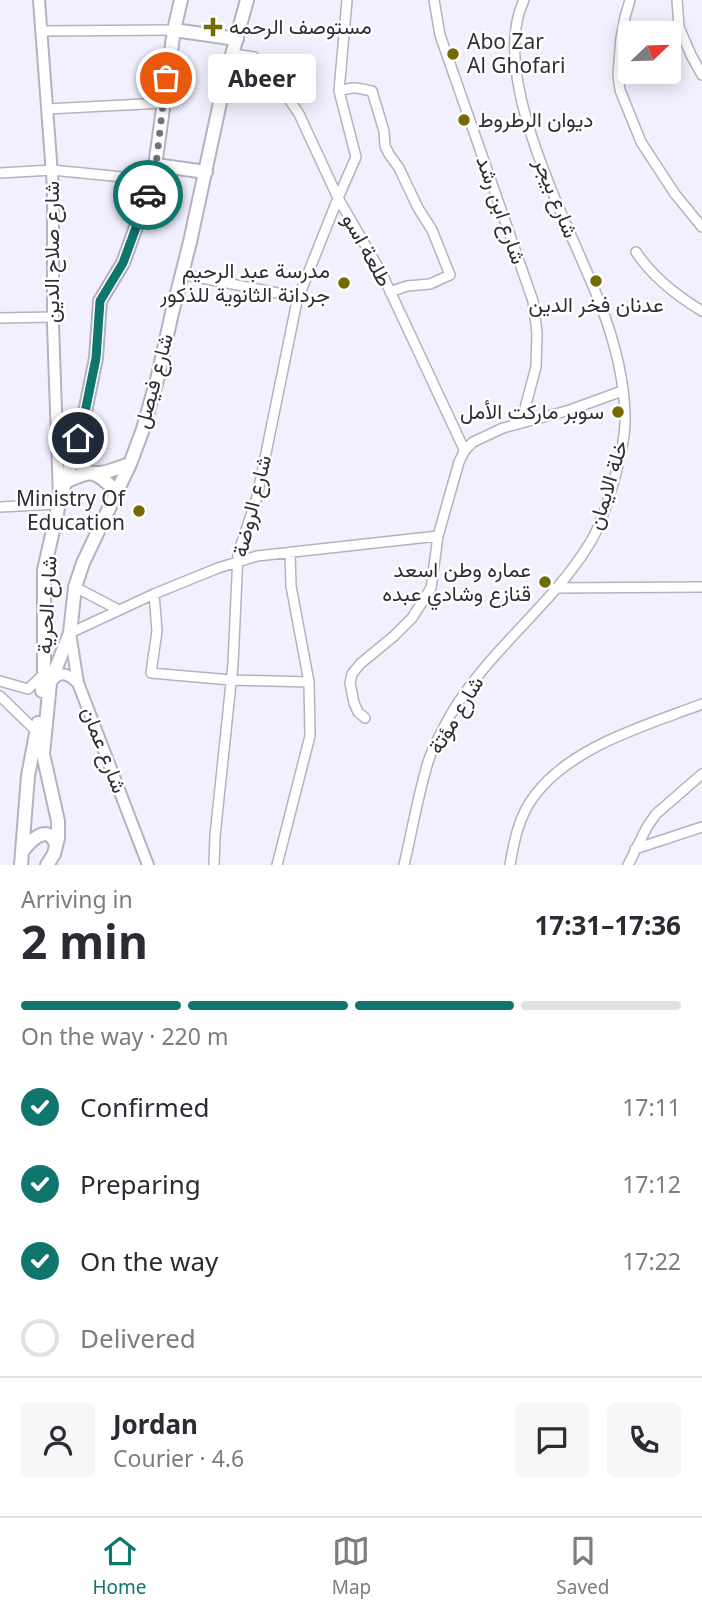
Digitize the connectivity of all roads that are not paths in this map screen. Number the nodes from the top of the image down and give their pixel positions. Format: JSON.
{"nodes":[{"id":1,"x":39,"y":0,"type":"edge"},
{"id":2,"x":181,"y":0,"type":"edge"},
{"id":3,"x":247,"y":0,"type":"edge"},
{"id":4,"x":347,"y":0,"type":"edge"},
{"id":5,"x":434,"y":0,"type":"edge"},
{"id":6,"x":524,"y":0,"type":"edge"},
{"id":7,"x":631,"y":0,"type":"edge"},
{"id":8,"x":677,"y":0,"type":"edge"},
{"id":9,"x":174,"y":30,"type":"junction"},
{"id":10,"x":41,"y":31,"type":"junction"},
{"id":11,"x":237,"y":39,"type":"junction"},
{"id":12,"x":233,"y":54,"type":"junction"},
{"id":13,"x":702,"y":75,"type":"edge"},
{"id":14,"x":339,"y":91,"type":"junction"},
{"id":15,"x":163,"y":103,"type":"junction"},
{"id":16,"x":47,"y":109,"type":"junction"},
{"id":17,"x":156,"y":165,"type":"junction"},
{"id":18,"x":52,"y":170,"type":"junction"},
{"id":19,"x":206,"y":172,"type":"junction"},
{"id":20,"x":0,"y":173,"type":"edge"},
{"id":21,"x":153,"y":180,"type":"junction"},
{"id":22,"x":338,"y":198,"type":"junction"},
{"id":23,"x":702,"y":227,"type":"edge"},
{"id":24,"x":636,"y":252,"type":"dead end"},
{"id":25,"x":181,"y":274,"type":"junction"},
{"id":26,"x":390,"y":292,"type":"junction"},
{"id":27,"x":299,"y":297,"type":"junction"},
{"id":28,"x":702,"y":311,"type":"edge"},
{"id":29,"x":53,"y":317,"type":"junction"},
{"id":30,"x":0,"y":318,"type":"edge"},
{"id":31,"x":622,"y":391,"type":"junction"},
{"id":32,"x":521,"y":423,"type":"junction"},
{"id":33,"x":464,"y":452,"type":"junction"},
{"id":34,"x":72,"y":454,"type":"junction"},
{"id":35,"x":130,"y":464,"type":"junction"},
{"id":36,"x":92,"y":473,"type":"junction"},
{"id":37,"x":65,"y":482,"type":"junction"},
{"id":38,"x":117,"y":492,"type":"junction"},
{"id":39,"x":59,"y":504,"type":"junction"},
{"id":40,"x":0,"y":507,"type":"edge"},
{"id":41,"x":438,"y":536,"type":"junction"},
{"id":42,"x":290,"y":552,"type":"junction"},
{"id":43,"x":237,"y":562,"type":"junction"},
{"id":44,"x":75,"y":587,"type":"junction"},
{"id":45,"x":702,"y":587,"type":"edge"},
{"id":46,"x":555,"y":588,"type":"junction"},
{"id":47,"x":154,"y":594,"type":"junction"},
{"id":48,"x":119,"y":610,"type":"junction"},
{"id":49,"x":70,"y":634,"type":"junction"},
{"id":50,"x":47,"y":678,"type":"junction"},
{"id":51,"x":231,"y":680,"type":"junction"},
{"id":52,"x":0,"y":681,"type":"edge"},
{"id":53,"x":78,"y":682,"type":"junction"},
{"id":54,"x":309,"y":682,"type":"junction"},
{"id":55,"x":0,"y":696,"type":"edge"},
{"id":56,"x":702,"y":704,"type":"edge"},
{"id":57,"x":365,"y":718,"type":"dead end"},
{"id":58,"x":37,"y":732,"type":"junction"},
{"id":59,"x":702,"y":774,"type":"edge"},
{"id":60,"x":702,"y":827,"type":"edge"},
{"id":61,"x":56,"y":845,"type":"junction"},
{"id":62,"x":635,"y":849,"type":"junction"},
{"id":63,"x":22,"y":858,"type":"edge"},
{"id":64,"x":47,"y":865,"type":"edge"},
{"id":65,"x":148,"y":865,"type":"edge"},
{"id":66,"x":215,"y":865,"type":"edge"},
{"id":67,"x":277,"y":865,"type":"edge"},
{"id":68,"x":404,"y":865,"type":"edge"},
{"id":69,"x":510,"y":865,"type":"edge"},
{"id":70,"x":628,"y":865,"type":"edge"}],
"edges":[{"from":1,"to":10,"type":"street","name":"شارع صلاح الدين"},
{"from":2,"to":9,"type":"main road","name":"شارع الحرية"},
{"from":3,"to":11,"type":"main road","name":"شارع فيصل"},
{"from":4,"to":14,"type":"street","name":"شارع الروضة"},
{"from":5,"to":32,"type":"street","name":"شارع ابن رشد"},
{"from":6,"to":31,"type":"street","name":"شارع بيجر"},
{"from":7,"to":23,"type":"street"},
{"from":8,"to":13,"type":"street"},
{"from":9,"to":10,"type":"street"},
{"from":9,"to":11,"type":"main road"},
{"from":9,"to":15,"type":"main road","name":"شارع الحرية"},
{"from":10,"to":16,"type":"street","name":"شارع صلاح الدين"},
{"from":11,"to":12,"type":"main road","name":"شارع فيصل"},
{"from":12,"to":19,"type":"main road","name":"شارع فيصل"},
{"from":12,"to":22,"type":"street","name":"طلعة اسو"},
{"from":14,"to":22,"type":"street","name":"شارع الروضة"},
{"from":14,"to":26,"type":"street"},
{"from":15,"to":16,"type":"street"},
{"from":15,"to":17,"type":"main road","name":"شارع الحرية"},
{"from":16,"to":18,"type":"street","name":"شارع صلاح الدين"},
{"from":17,"to":19,"type":"main road"},
{"from":17,"to":21,"type":"main road","name":"شارع الحرية"},
{"from":18,"to":20,"type":"street"},
{"from":18,"to":21,"type":"street"},
{"from":18,"to":29,"type":"street","name":"شارع صلاح الدين"},
{"from":19,"to":25,"type":"main road","name":"شارع فيصل"},
{"from":21,"to":34,"type":"main road","name":"شارع الحرية"},
{"from":22,"to":26,"type":"street","name":"طلعة اسو"},
{"from":22,"to":27,"type":"street","name":"شارع الروضة"},
{"from":24,"to":28,"type":"street"},
{"from":25,"to":27,"type":"street"},
{"from":25,"to":35,"type":"main road","name":"شارع فيصل"},
{"from":26,"to":33,"type":"street","name":"طلعة اسو"},
{"from":27,"to":43,"type":"street","name":"شارع الروضة"},
{"from":29,"to":30,"type":"street"},
{"from":29,"to":39,"type":"street","name":"شارع صلاح الدين"},
{"from":31,"to":32,"type":"street"},
{"from":31,"to":46,"type":"street","name":"خلة الايمان"},
{"from":32,"to":33,"type":"street"},
{"from":33,"to":41,"type":"street"},
{"from":34,"to":36,"type":"main road"},
{"from":34,"to":37,"type":"main road","name":"شارع الحرية"},
{"from":35,"to":36,"type":"main road"},
{"from":35,"to":38,"type":"main road","name":"شارع فيصل"},
{"from":36,"to":37,"type":"main road"},
{"from":36,"to":38,"type":"main road"},
{"from":37,"to":39,"type":"main road","name":"شارع الحرية"},
{"from":38,"to":44,"type":"main road","name":"شارع فيصل"},
{"from":39,"to":40,"type":"street"},
{"from":39,"to":50,"type":"main road","name":"شارع الحرية"},
{"from":41,"to":42,"type":"street"},
{"from":41,"to":57,"type":"street"},
{"from":42,"to":43,"type":"street"},
{"from":42,"to":54,"type":"street"},
{"from":43,"to":47,"type":"street"},
{"from":43,"to":51,"type":"street","name":"شارع الروضة"},
{"from":44,"to":48,"type":"street"},
{"from":44,"to":49,"type":"main road","name":"شارع فيصل"},
{"from":45,"to":46,"type":"street"},
{"from":46,"to":68,"type":"street","name":"شارع مؤتة"},
{"from":47,"to":48,"type":"street"},
{"from":47,"to":51,"type":"street"},
{"from":48,"to":49,"type":"street"},
{"from":49,"to":50,"type":"main road","name":"شارع فيصل"},
{"from":49,"to":53,"type":"street","name":"شارع عمان"},
{"from":50,"to":52,"type":"street"},
{"from":50,"to":53,"type":"street"},
{"from":50,"to":58,"type":"main road","name":"شارع الحرية"},
{"from":50,"to":61,"type":"main road","name":"شارع فيصل"},
{"from":51,"to":54,"type":"street"},
{"from":51,"to":66,"type":"street","name":"شارع الروضة"},
{"from":53,"to":65,"type":"street","name":"شارع عمان"},
{"from":54,"to":67,"type":"street"},
{"from":55,"to":58,"type":"street"},
{"from":56,"to":69,"type":"street"},
{"from":58,"to":63,"type":"main road","name":"شارع الحرية"},
{"from":59,"to":62,"type":"street"},
{"from":60,"to":62,"type":"street"},
{"from":61,"to":63,"type":"main road"},
{"from":61,"to":64,"type":"main road"},
{"from":62,"to":70,"type":"street"}]}
